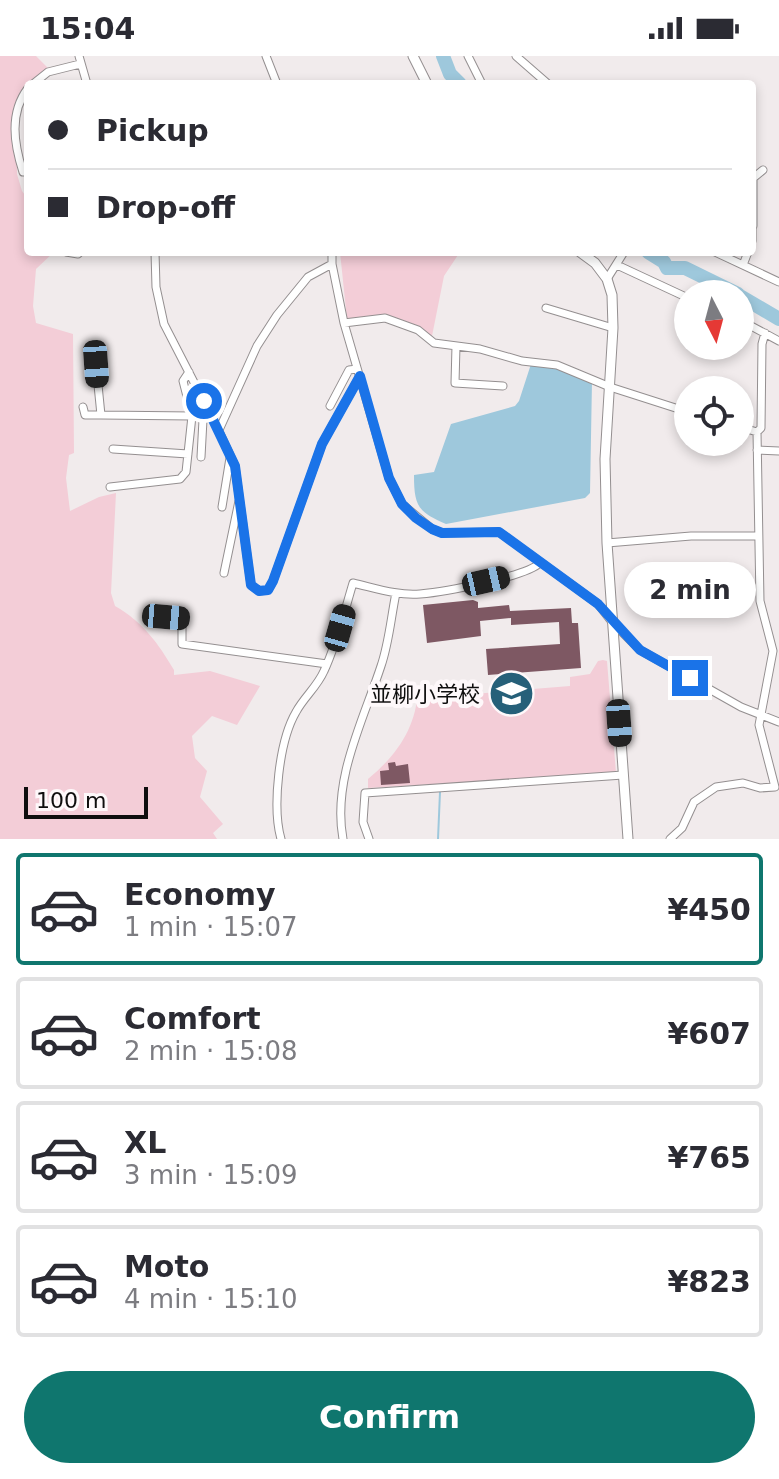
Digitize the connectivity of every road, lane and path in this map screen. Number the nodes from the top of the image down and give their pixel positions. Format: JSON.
{"nodes":[{"id":1,"x":266,"y":56,"type":"edge"},
{"id":2,"x":413,"y":56,"type":"edge"},
{"id":3,"x":468,"y":56,"type":"edge"},
{"id":4,"x":516,"y":56,"type":"edge"},
{"id":5,"x":80,"y":60,"type":"edge"},
{"id":6,"x":38,"y":80,"type":"edge"},
{"id":7,"x":86,"y":80,"type":"edge"},
{"id":8,"x":275,"y":80,"type":"edge"},
{"id":9,"x":425,"y":80,"type":"edge"},
{"id":10,"x":480,"y":80,"type":"edge"},
{"id":11,"x":543,"y":80,"type":"edge"},
{"id":12,"x":24,"y":95,"type":"edge"},
{"id":13,"x":763,"y":170,"type":"dead end"},
{"id":14,"x":24,"y":172,"type":"edge"},
{"id":15,"x":756,"y":175,"type":"edge"},
{"id":16,"x":155,"y":256,"type":"edge"},
{"id":17,"x":332,"y":256,"type":"edge"},
{"id":18,"x":585,"y":256,"type":"edge"},
{"id":19,"x":622,"y":256,"type":"edge"},
{"id":20,"x":724,"y":256,"type":"edge"},
{"id":21,"x":746,"y":256,"type":"edge"},
{"id":22,"x":618,"y":263,"type":"junction"},
{"id":23,"x":332,"y":264,"type":"junction"},
{"id":24,"x":743,"y":265,"type":"junction"},
{"id":25,"x":607,"y":279,"type":"junction"},
{"id":26,"x":779,"y":282,"type":"edge"},
{"id":27,"x":674,"y":291,"type":"edge"},
{"id":28,"x":546,"y":308,"type":"dead end"},
{"id":29,"x":344,"y":323,"type":"junction"},
{"id":30,"x":754,"y":327,"type":"edge"},
{"id":31,"x":613,"y":328,"type":"junction"},
{"id":32,"x":765,"y":333,"type":"junction"},
{"id":33,"x":779,"y":341,"type":"edge"},
{"id":34,"x":94,"y":345,"type":"dead end"},
{"id":35,"x":456,"y":346,"type":"junction"},
{"id":36,"x":189,"y":372,"type":"junction"},
{"id":37,"x":358,"y":373,"type":"junction"},
{"id":38,"x":503,"y":386,"type":"dead end"},
{"id":39,"x":610,"y":387,"type":"junction"},
{"id":40,"x":204,"y":401,"type":"junction"},
{"id":41,"x":330,"y":406,"type":"dead end"},
{"id":42,"x":83,"y":407,"type":"dead end"},
{"id":43,"x":674,"y":408,"type":"edge"},
{"id":44,"x":101,"y":415,"type":"junction"},
{"id":45,"x":192,"y":416,"type":"junction"},
{"id":46,"x":219,"y":430,"type":"junction"},
{"id":47,"x":754,"y":431,"type":"edge"},
{"id":48,"x":757,"y":432,"type":"junction"},
{"id":49,"x":113,"y":449,"type":"dead end"},
{"id":50,"x":757,"y":450,"type":"junction"},
{"id":51,"x":779,"y":451,"type":"edge"},
{"id":52,"x":188,"y":454,"type":"junction"},
{"id":53,"x":201,"y":457,"type":"dead end"},
{"id":54,"x":230,"y":457,"type":"junction"},
{"id":55,"x":110,"y":487,"type":"dead end"},
{"id":56,"x":240,"y":498,"type":"junction"},
{"id":57,"x":222,"y":507,"type":"dead end"},
{"id":58,"x":758,"y":536,"type":"junction"},
{"id":59,"x":607,"y":543,"type":"junction"},
{"id":60,"x":540,"y":563,"type":"junction"},
{"id":61,"x":224,"y":573,"type":"dead end"},
{"id":62,"x":396,"y":593,"type":"junction"},
{"id":63,"x":150,"y":615,"type":"dead end"},
{"id":64,"x":612,"y":622,"type":"junction"},
{"id":65,"x":327,"y":664,"type":"junction"},
{"id":66,"x":762,"y":715,"type":"junction"},
{"id":67,"x":779,"y":722,"type":"edge"},
{"id":68,"x":623,"y":775,"type":"junction"},
{"id":69,"x":777,"y":787,"type":"edge"},
{"id":70,"x":281,"y":839,"type":"edge"},
{"id":71,"x":343,"y":839,"type":"edge"},
{"id":72,"x":369,"y":839,"type":"edge"},
{"id":73,"x":628,"y":839,"type":"edge"},
{"id":74,"x":670,"y":839,"type":"edge"}],
"edges":[{"from":1,"to":8,"type":"street"},
{"from":2,"to":9,"type":"street"},
{"from":3,"to":10,"type":"street"},
{"from":4,"to":11,"type":"street"},
{"from":5,"to":6,"type":"street"},
{"from":5,"to":7,"type":"street"},
{"from":12,"to":14,"type":"street"},
{"from":13,"to":15,"type":"street"},
{"from":16,"to":36,"type":"street"},
{"from":17,"to":23,"type":"street"},
{"from":18,"to":25,"type":"street"},
{"from":19,"to":22,"type":"street"},
{"from":20,"to":24,"type":"street"},
{"from":21,"to":24,"type":"street"},
{"from":22,"to":25,"type":"street"},
{"from":22,"to":27,"type":"street"},
{"from":23,"to":29,"type":"street"},
{"from":23,"to":46,"type":"street"},
{"from":24,"to":26,"type":"street"},
{"from":25,"to":31,"type":"street"},
{"from":28,"to":31,"type":"street"},
{"from":29,"to":35,"type":"street"},
{"from":29,"to":37,"type":"street"},
{"from":30,"to":32,"type":"street"},
{"from":31,"to":39,"type":"street"},
{"from":32,"to":33,"type":"street"},
{"from":32,"to":48,"type":"street"},
{"from":34,"to":44,"type":"street"},
{"from":35,"to":38,"type":"street"},
{"from":35,"to":39,"type":"street"},
{"from":36,"to":40,"type":"street"},
{"from":36,"to":45,"type":"street"},
{"from":37,"to":41,"type":"street"},
{"from":37,"to":56,"type":"street"},
{"from":37,"to":60,"type":"street"},
{"from":39,"to":43,"type":"street"},
{"from":39,"to":59,"type":"street"},
{"from":40,"to":46,"type":"street"},
{"from":40,"to":53,"type":"street"},
{"from":42,"to":44,"type":"street"},
{"from":44,"to":45,"type":"street"},
{"from":45,"to":52,"type":"street"},
{"from":46,"to":54,"type":"street"},
{"from":47,"to":48,"type":"street"},
{"from":48,"to":50,"type":"street"},
{"from":49,"to":52,"type":"street"},
{"from":50,"to":51,"type":"street"},
{"from":50,"to":58,"type":"street"},
{"from":52,"to":55,"type":"street"},
{"from":54,"to":56,"type":"street"},
{"from":54,"to":57,"type":"street"},
{"from":56,"to":61,"type":"street"},
{"from":58,"to":59,"type":"street"},
{"from":58,"to":66,"type":"street"},
{"from":59,"to":64,"type":"street"},
{"from":60,"to":62,"type":"street"},
{"from":60,"to":64,"type":"street"},
{"from":62,"to":65,"type":"street"},
{"from":62,"to":71,"type":"street"},
{"from":63,"to":65,"type":"street"},
{"from":64,"to":66,"type":"street"},
{"from":64,"to":68,"type":"street"},
{"from":65,"to":70,"type":"street"},
{"from":66,"to":67,"type":"street"},
{"from":66,"to":69,"type":"street"},
{"from":68,"to":72,"type":"street"},
{"from":68,"to":73,"type":"street"},
{"from":69,"to":74,"type":"street"}]}
